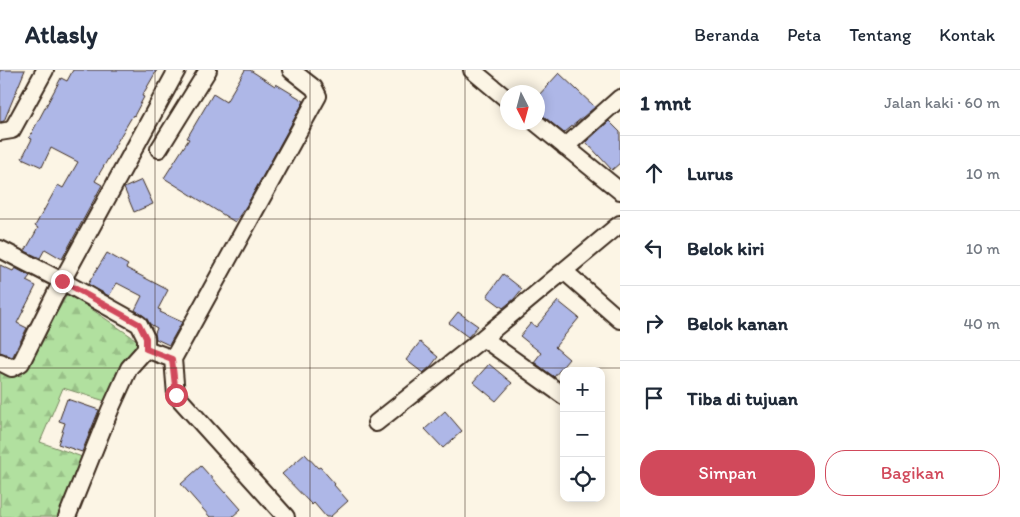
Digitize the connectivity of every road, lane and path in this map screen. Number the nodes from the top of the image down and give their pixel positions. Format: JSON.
{"nodes":[{"id":1,"x":45,"y":70,"type":"edge"},
{"id":2,"x":177,"y":70,"type":"edge"},
{"id":3,"x":208,"y":70,"type":"edge"},
{"id":4,"x":291,"y":70,"type":"edge"},
{"id":5,"x":482,"y":73,"type":"edge"},
{"id":6,"x":500,"y":92,"type":"edge"},
{"id":7,"x":620,"y":98,"type":"edge"},
{"id":8,"x":545,"y":130,"type":"edge"},
{"id":9,"x":0,"y":132,"type":"edge"},
{"id":10,"x":565,"y":147,"type":"junction"},
{"id":11,"x":159,"y":149,"type":"dead end"},
{"id":12,"x":620,"y":191,"type":"edge"},
{"id":13,"x":620,"y":224,"type":"edge"},
{"id":14,"x":0,"y":249,"type":"edge"},
{"id":15,"x":564,"y":271,"type":"junction"},
{"id":16,"x":62,"y":281,"type":"junction"},
{"id":17,"x":620,"y":320,"type":"edge"},
{"id":18,"x":483,"y":338,"type":"junction"},
{"id":19,"x":146,"y":349,"type":"junction"},
{"id":20,"x":172,"y":359,"type":"junction"},
{"id":21,"x":0,"y":362,"type":"edge"},
{"id":22,"x":560,"y":393,"type":"edge"},
{"id":23,"x":376,"y":424,"type":"dead end"},
{"id":24,"x":67,"y":517,"type":"edge"},
{"id":25,"x":286,"y":517,"type":"edge"}],
"edges":[{"from":1,"to":9,"type":"street"},
{"from":2,"to":16,"type":"street"},
{"from":3,"to":11,"type":"street"},
{"from":4,"to":20,"type":"street"},
{"from":5,"to":6,"type":"street"},
{"from":7,"to":10,"type":"street"},
{"from":8,"to":10,"type":"street"},
{"from":10,"to":12,"type":"street"},
{"from":13,"to":15,"type":"street"},
{"from":14,"to":16,"type":"street"},
{"from":15,"to":17,"type":"street"},
{"from":15,"to":18,"type":"street"},
{"from":16,"to":19,"type":"street"},
{"from":16,"to":21,"type":"street"},
{"from":18,"to":22,"type":"street"},
{"from":18,"to":23,"type":"street"},
{"from":19,"to":20,"type":"street"},
{"from":19,"to":24,"type":"street"},
{"from":20,"to":25,"type":"street"}]}
